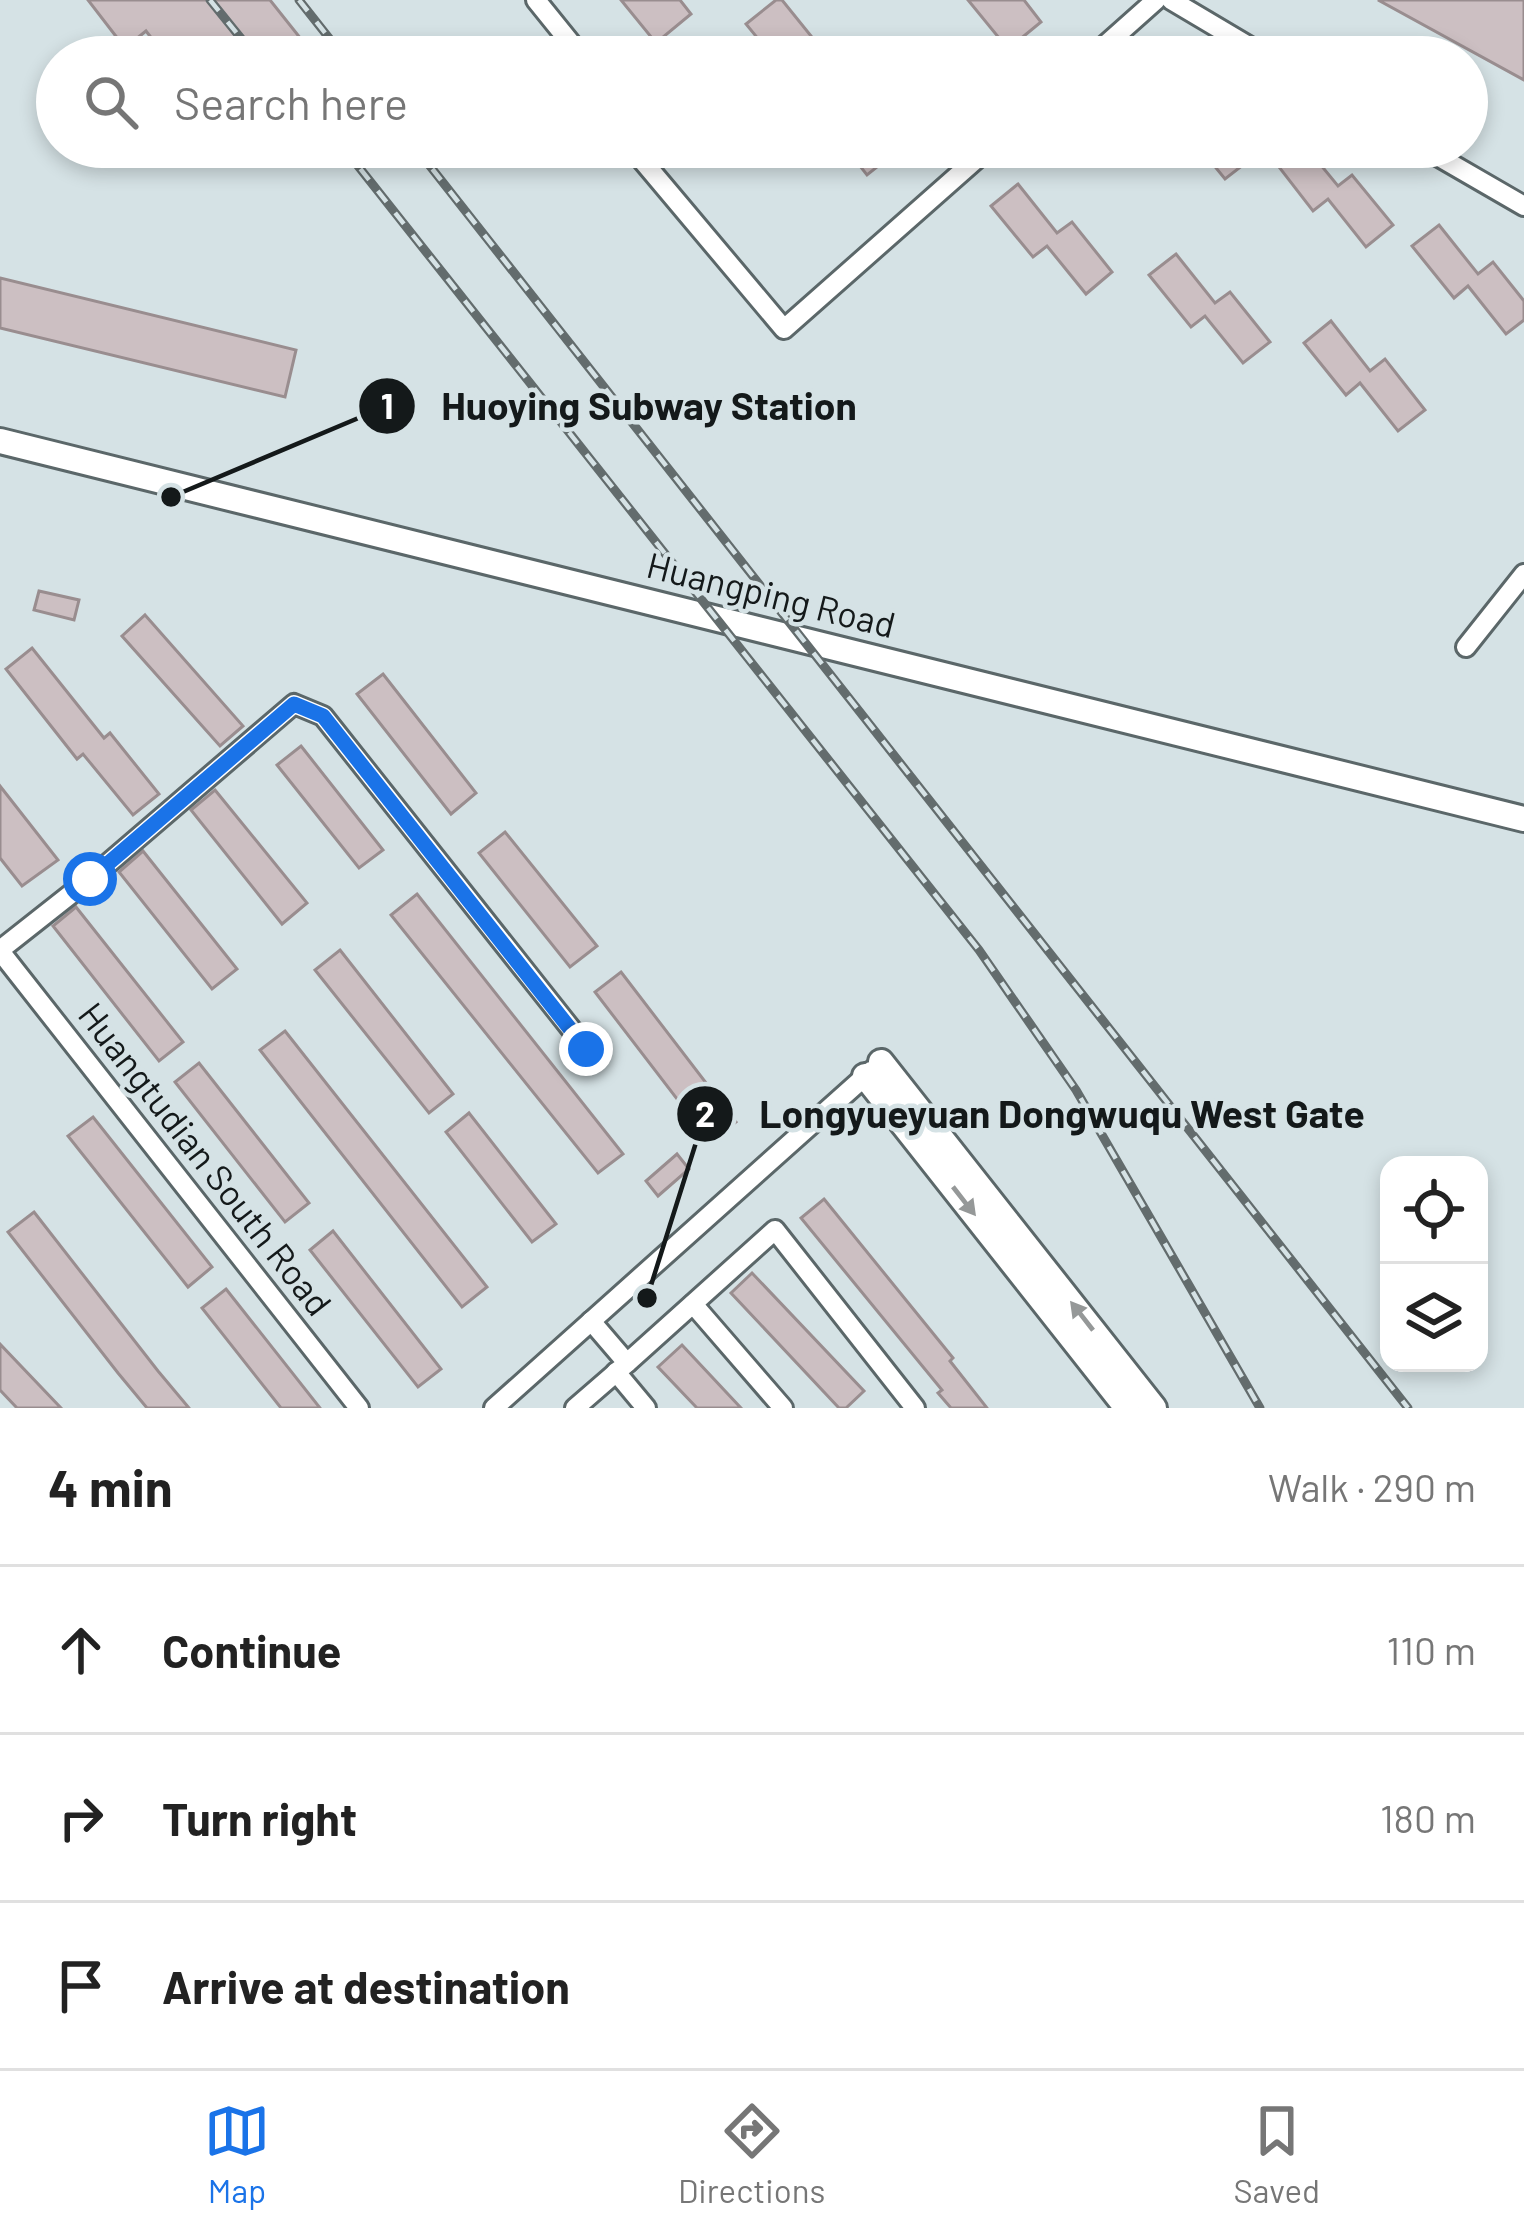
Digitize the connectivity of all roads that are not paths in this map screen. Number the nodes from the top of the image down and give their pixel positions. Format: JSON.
{"nodes":[{"id":1,"x":536,"y":0,"type":"edge"},
{"id":2,"x":1156,"y":0,"type":"edge"},
{"id":3,"x":1171,"y":0,"type":"edge"},
{"id":4,"x":565,"y":36,"type":"edge"},
{"id":5,"x":1116,"y":36,"type":"edge"},
{"id":6,"x":1232,"y":36,"type":"edge"},
{"id":7,"x":650,"y":168,"type":"edge"},
{"id":8,"x":966,"y":168,"type":"edge"},
{"id":9,"x":1458,"y":168,"type":"edge"},
{"id":10,"x":1524,"y":206,"type":"edge"},
{"id":11,"x":0,"y":430,"type":"edge"},
{"id":12,"x":0,"y":441,"type":"edge"},
{"id":13,"x":1524,"y":574,"type":"edge"},
{"id":14,"x":1466,"y":647,"type":"dead end"},
{"id":15,"x":1524,"y":807,"type":"edge"},
{"id":16,"x":1524,"y":819,"type":"edge"},
{"id":17,"x":0,"y":951,"type":"edge"},
{"id":18,"x":586,"y":1049,"type":"dead end"},
{"id":19,"x":873,"y":1069,"type":"junction"},
{"id":20,"x":693,"y":1304,"type":"junction"},
{"id":21,"x":592,"y":1321,"type":"junction"},
{"id":22,"x":622,"y":1368,"type":"junction"},
{"id":23,"x":358,"y":1408,"type":"edge"},
{"id":24,"x":494,"y":1408,"type":"edge"},
{"id":25,"x":575,"y":1408,"type":"edge"},
{"id":26,"x":646,"y":1408,"type":"edge"},
{"id":27,"x":783,"y":1408,"type":"edge"},
{"id":28,"x":915,"y":1408,"type":"edge"},
{"id":29,"x":1127,"y":1408,"type":"edge"},
{"id":30,"x":1154,"y":1408,"type":"edge"}],
"edges":[{"from":1,"to":4,"type":"street"},
{"from":2,"to":5,"type":"street"},
{"from":3,"to":6,"type":"street"},
{"from":7,"to":8,"type":"street"},
{"from":9,"to":10,"type":"street"},
{"from":11,"to":15,"type":"main road","name":"Huangping Road"},
{"from":12,"to":16,"type":"main road","name":"Huangping Road"},
{"from":13,"to":14,"type":"street"},
{"from":17,"to":18,"type":"street"},
{"from":17,"to":23,"type":"street","name":"Huangtudian South Road"},
{"from":19,"to":21,"type":"street"},
{"from":19,"to":29,"type":"main road","one_way":true},
{"from":30,"to":19,"type":"main road","one_way":true},
{"from":20,"to":22,"type":"street"},
{"from":20,"to":27,"type":"street"},
{"from":20,"to":28,"type":"street"},
{"from":21,"to":22,"type":"street"},
{"from":21,"to":24,"type":"street"},
{"from":22,"to":25,"type":"street"},
{"from":22,"to":26,"type":"street"}]}
